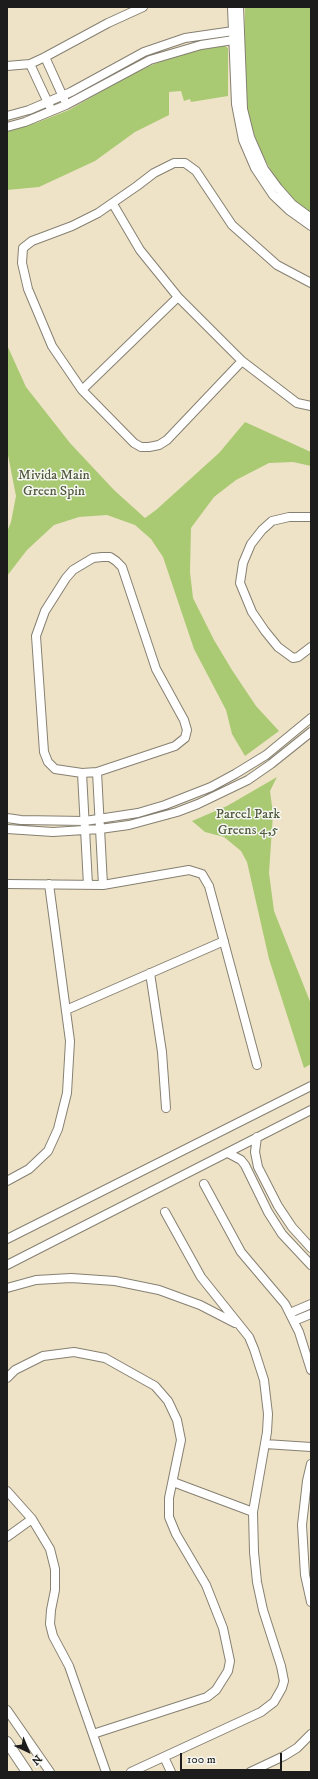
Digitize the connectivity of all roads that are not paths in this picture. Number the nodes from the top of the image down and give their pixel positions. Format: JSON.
{"nodes":[{"id":1,"x":143,"y":7,"type":"edge"},
{"id":2,"x":232,"y":7,"type":"edge"},
{"id":3,"x":239,"y":7,"type":"edge"},
{"id":4,"x":236,"y":35,"type":"junction"},
{"id":5,"x":46,"y":57,"type":"junction"},
{"id":6,"x":30,"y":64,"type":"junction"},
{"id":7,"x":7,"y":66,"type":"edge"},
{"id":8,"x":62,"y":95,"type":"junction"},
{"id":9,"x":47,"y":102,"type":"junction"},
{"id":10,"x":66,"y":105,"type":"junction"},
{"id":11,"x":52,"y":111,"type":"junction"},
{"id":12,"x":7,"y":116,"type":"edge"},
{"id":13,"x":7,"y":127,"type":"edge"},
{"id":14,"x":113,"y":204,"type":"junction"},
{"id":15,"x":311,"y":218,"type":"edge"},
{"id":16,"x":311,"y":226,"type":"edge"},
{"id":17,"x":311,"y":283,"type":"edge"},
{"id":18,"x":178,"y":297,"type":"junction"},
{"id":19,"x":242,"y":361,"type":"junction"},
{"id":20,"x":82,"y":390,"type":"junction"},
{"id":21,"x":311,"y":406,"type":"edge"},
{"id":22,"x":311,"y":517,"type":"edge"},
{"id":23,"x":311,"y":647,"type":"edge"},
{"id":24,"x":311,"y":718,"type":"edge"},
{"id":25,"x":311,"y":732,"type":"edge"},
{"id":26,"x":97,"y":772,"type":"junction"},
{"id":27,"x":82,"y":773,"type":"junction"},
{"id":28,"x":7,"y":818,"type":"edge"},
{"id":29,"x":99,"y":820,"type":"junction"},
{"id":30,"x":85,"y":821,"type":"junction"},
{"id":31,"x":100,"y":829,"type":"junction"},
{"id":32,"x":7,"y":830,"type":"edge"},
{"id":33,"x":86,"y":830,"type":"junction"},
{"id":34,"x":7,"y":884,"type":"edge"},
{"id":35,"x":49,"y":884,"type":"junction"},
{"id":36,"x":88,"y":885,"type":"junction"},
{"id":37,"x":102,"y":885,"type":"junction"},
{"id":38,"x":224,"y":940,"type":"junction"},
{"id":39,"x":150,"y":973,"type":"junction"},
{"id":40,"x":66,"y":1010,"type":"junction"},
{"id":41,"x":257,"y":1065,"type":"dead end"},
{"id":42,"x":311,"y":1086,"type":"edge"},
{"id":43,"x":166,"y":1108,"type":"dead end"},
{"id":44,"x":311,"y":1110,"type":"edge"},
{"id":45,"x":257,"y":1137,"type":"junction"},
{"id":46,"x":228,"y":1153,"type":"junction"},
{"id":47,"x":264,"y":1178,"type":"junction"},
{"id":48,"x":7,"y":1181,"type":"edge"},
{"id":49,"x":254,"y":1183,"type":"junction"},
{"id":50,"x":204,"y":1184,"type":"dead end"},
{"id":51,"x":165,"y":1212,"type":"dead end"},
{"id":52,"x":7,"y":1239,"type":"edge"},
{"id":53,"x":309,"y":1244,"type":"edge"},
{"id":54,"x":311,"y":1265,"type":"edge"},
{"id":55,"x":7,"y":1266,"type":"edge"},
{"id":56,"x":7,"y":1288,"type":"edge"},
{"id":57,"x":311,"y":1304,"type":"edge"},
{"id":58,"x":290,"y":1313,"type":"junction"},
{"id":59,"x":311,"y":1314,"type":"edge"},
{"id":60,"x":294,"y":1321,"type":"junction"},
{"id":61,"x":240,"y":1325,"type":"junction"},
{"id":62,"x":311,"y":1370,"type":"edge"},
{"id":63,"x":7,"y":1378,"type":"edge"},
{"id":64,"x":265,"y":1444,"type":"junction"},
{"id":65,"x":311,"y":1447,"type":"edge"},
{"id":66,"x":311,"y":1464,"type":"edge"},
{"id":67,"x":173,"y":1482,"type":"junction"},
{"id":68,"x":7,"y":1491,"type":"edge"},
{"id":69,"x":253,"y":1512,"type":"junction"},
{"id":70,"x":32,"y":1519,"type":"junction"},
{"id":71,"x":7,"y":1537,"type":"edge"},
{"id":72,"x":311,"y":1602,"type":"edge"},
{"id":73,"x":7,"y":1710,"type":"edge"},
{"id":74,"x":92,"y":1734,"type":"junction"},
{"id":75,"x":311,"y":1734,"type":"edge"},
{"id":76,"x":7,"y":1742,"type":"edge"},
{"id":77,"x":164,"y":1757,"type":"junction"},
{"id":78,"x":26,"y":1771,"type":"edge"},
{"id":79,"x":50,"y":1772,"type":"edge"},
{"id":80,"x":106,"y":1772,"type":"edge"},
{"id":81,"x":131,"y":1772,"type":"edge"},
{"id":82,"x":171,"y":1772,"type":"edge"},
{"id":83,"x":250,"y":1772,"type":"edge"}],
"edges":[{"from":1,"to":5,"type":"street"},
{"from":2,"to":4,"type":"street"},
{"from":3,"to":4,"type":"street"},
{"from":4,"to":8,"type":"street"},
{"from":4,"to":10,"type":"street"},
{"from":4,"to":15,"type":"street"},
{"from":4,"to":16,"type":"street"},
{"from":5,"to":6,"type":"street"},
{"from":5,"to":8,"type":"street"},
{"from":6,"to":7,"type":"street"},
{"from":6,"to":9,"type":"street"},
{"from":8,"to":9,"type":"street"},
{"from":8,"to":10,"type":"street"},
{"from":9,"to":11,"type":"street"},
{"from":9,"to":12,"type":"street"},
{"from":10,"to":11,"type":"street"},
{"from":11,"to":13,"type":"street"},
{"from":14,"to":17,"type":"street"},
{"from":14,"to":18,"type":"street"},
{"from":14,"to":20,"type":"street"},
{"from":18,"to":19,"type":"street"},
{"from":18,"to":20,"type":"street"},
{"from":19,"to":20,"type":"street"},
{"from":19,"to":21,"type":"street"},
{"from":22,"to":23,"type":"street"},
{"from":24,"to":29,"type":"street"},
{"from":25,"to":31,"type":"street"},
{"from":26,"to":27,"type":"street"},
{"from":26,"to":27,"type":"street"},
{"from":26,"to":29,"type":"street"},
{"from":27,"to":30,"type":"street"},
{"from":28,"to":30,"type":"street"},
{"from":29,"to":30,"type":"street"},
{"from":29,"to":31,"type":"street"},
{"from":30,"to":33,"type":"street"},
{"from":31,"to":33,"type":"street"},
{"from":31,"to":37,"type":"street"},
{"from":32,"to":33,"type":"street"},
{"from":33,"to":36,"type":"street"},
{"from":34,"to":35,"type":"street"},
{"from":35,"to":36,"type":"street"},
{"from":35,"to":40,"type":"street"},
{"from":36,"to":37,"type":"street"},
{"from":37,"to":38,"type":"street"},
{"from":38,"to":39,"type":"street"},
{"from":38,"to":41,"type":"street"},
{"from":39,"to":40,"type":"street"},
{"from":39,"to":43,"type":"street"},
{"from":40,"to":48,"type":"street"},
{"from":42,"to":52,"type":"street"},
{"from":44,"to":45,"type":"street"},
{"from":45,"to":46,"type":"street"},
{"from":45,"to":47,"type":"street"},
{"from":46,"to":49,"type":"street"},
{"from":46,"to":55,"type":"street"},
{"from":47,"to":49,"type":"street"},
{"from":47,"to":53,"type":"street"},
{"from":49,"to":54,"type":"street"},
{"from":50,"to":58,"type":"street"},
{"from":51,"to":61,"type":"street"},
{"from":56,"to":61,"type":"street"},
{"from":57,"to":58,"type":"street"},
{"from":58,"to":60,"type":"street"},
{"from":59,"to":60,"type":"street"},
{"from":60,"to":62,"type":"street"},
{"from":61,"to":64,"type":"street"},
{"from":63,"to":67,"type":"street"},
{"from":64,"to":65,"type":"street"},
{"from":64,"to":69,"type":"street"},
{"from":66,"to":72,"type":"street"},
{"from":67,"to":69,"type":"street"},
{"from":67,"to":74,"type":"street"},
{"from":68,"to":70,"type":"street"},
{"from":69,"to":77,"type":"street"},
{"from":70,"to":71,"type":"street"},
{"from":70,"to":74,"type":"street"},
{"from":73,"to":79,"type":"street"},
{"from":74,"to":80,"type":"street"},
{"from":75,"to":83,"type":"street"},
{"from":76,"to":78,"type":"main road"},
{"from":77,"to":81,"type":"street"},
{"from":77,"to":82,"type":"street"}]}
